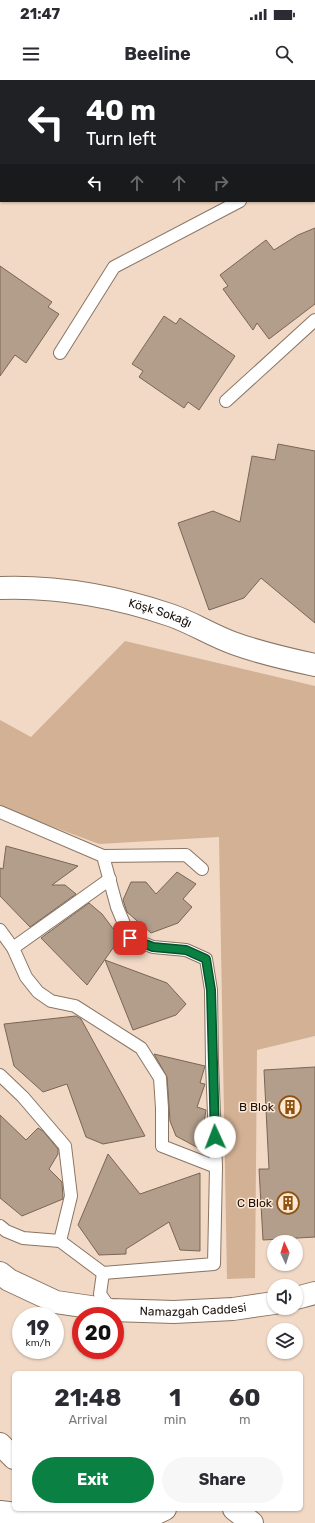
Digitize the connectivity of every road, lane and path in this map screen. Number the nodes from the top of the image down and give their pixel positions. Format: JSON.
{"nodes":[{"id":1,"x":238,"y":202,"type":"edge"},
{"id":2,"x":315,"y":320,"type":"edge"},
{"id":3,"x":60,"y":353,"type":"dead end"},
{"id":4,"x":226,"y":401,"type":"dead end"},
{"id":5,"x":0,"y":588,"type":"edge"},
{"id":6,"x":315,"y":665,"type":"edge"},
{"id":7,"x":0,"y":812,"type":"edge"},
{"id":8,"x":103,"y":856,"type":"junction"},
{"id":9,"x":202,"y":869,"type":"dead end"},
{"id":10,"x":110,"y":879,"type":"junction"},
{"id":11,"x":0,"y":930,"type":"edge"},
{"id":12,"x":12,"y":948,"type":"junction"},
{"id":13,"x":0,"y":1075,"type":"edge"},
{"id":14,"x":216,"y":1167,"type":"junction"},
{"id":15,"x":0,"y":1226,"type":"edge"},
{"id":16,"x":60,"y":1242,"type":"junction"},
{"id":17,"x":0,"y":1273,"type":"edge"},
{"id":18,"x":103,"y":1273,"type":"junction"},
{"id":19,"x":315,"y":1293,"type":"edge"},
{"id":20,"x":303,"y":1296,"type":"edge"},
{"id":21,"x":267,"y":1303,"type":"edge"},
{"id":22,"x":90,"y":1307,"type":"edge"},
{"id":23,"x":109,"y":1307,"type":"edge"},
{"id":24,"x":124,"y":1310,"type":"edge"},
{"id":25,"x":0,"y":1444,"type":"edge"},
{"id":26,"x":12,"y":1456,"type":"edge"},
{"id":27,"x":161,"y":1511,"type":"edge"},
{"id":28,"x":237,"y":1511,"type":"edge"},
{"id":29,"x":0,"y":1512,"type":"edge"},
{"id":30,"x":73,"y":1519,"type":"edge"},
{"id":31,"x":252,"y":1523,"type":"edge"}],
"edges":[{"from":1,"to":3,"type":"lane"},
{"from":2,"to":4,"type":"lane"},
{"from":5,"to":6,"type":"street","name":"Köşk Sokağı"},
{"from":7,"to":8,"type":"lane"},
{"from":8,"to":9,"type":"lane"},
{"from":8,"to":10,"type":"lane"},
{"from":10,"to":12,"type":"lane"},
{"from":10,"to":14,"type":"lane"},
{"from":11,"to":12,"type":"lane"},
{"from":12,"to":14,"type":"lane"},
{"from":13,"to":16,"type":"lane"},
{"from":14,"to":18,"type":"lane"},
{"from":15,"to":16,"type":"lane"},
{"from":16,"to":18,"type":"lane"},
{"from":17,"to":22,"type":"street","name":"Namazgah Caddesi"},
{"from":18,"to":23,"type":"lane"},
{"from":19,"to":20,"type":"street"},
{"from":21,"to":24,"type":"street","name":"Namazgah Caddesi"},
{"from":25,"to":26,"type":"street"},
{"from":27,"to":30,"type":"street"},
{"from":28,"to":31,"type":"street"},
{"from":29,"to":30,"type":"street"}]}
